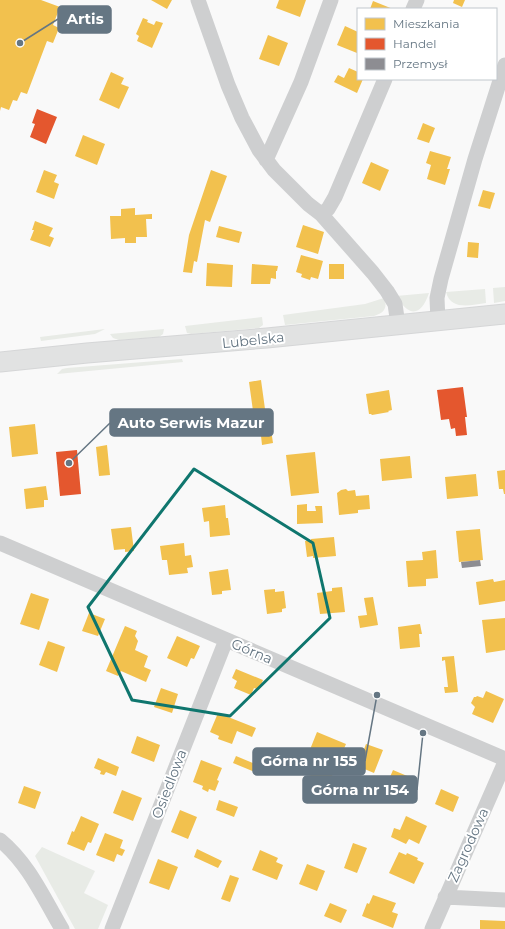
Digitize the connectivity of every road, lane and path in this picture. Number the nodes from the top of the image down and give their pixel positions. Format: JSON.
{"nodes":[{"id":1,"x":198,"y":0,"type":"edge"},
{"id":2,"x":331,"y":0,"type":"edge"},
{"id":3,"x":505,"y":65,"type":"edge"},
{"id":4,"x":385,"y":80,"type":"edge"},
{"id":5,"x":266,"y":160,"type":"junction"},
{"id":6,"x":321,"y":214,"type":"junction"},
{"id":7,"x":505,"y":314,"type":"edge"},
{"id":8,"x":438,"y":321,"type":"junction"},
{"id":9,"x":398,"y":325,"type":"junction"},
{"id":10,"x":0,"y":362,"type":"edge"},
{"id":11,"x":0,"y":543,"type":"edge"},
{"id":12,"x":226,"y":640,"type":"junction"},
{"id":13,"x":505,"y":759,"type":"edge"},
{"id":14,"x":505,"y":762,"type":"edge"},
{"id":15,"x":0,"y":840,"type":"edge"},
{"id":16,"x":446,"y":897,"type":"junction"},
{"id":17,"x":505,"y":900,"type":"edge"},
{"id":18,"x":62,"y":929,"type":"edge"},
{"id":19,"x":112,"y":929,"type":"edge"},
{"id":20,"x":432,"y":929,"type":"edge"}],
"edges":[{"from":1,"to":5,"type":"street"},
{"from":2,"to":5,"type":"street"},
{"from":3,"to":8,"type":"street"},
{"from":4,"to":6,"type":"street"},
{"from":5,"to":6,"type":"street"},
{"from":6,"to":9,"type":"street"},
{"from":7,"to":8,"type":"main road","name":"Lubelska"},
{"from":8,"to":9,"type":"main road","name":"Lubelska"},
{"from":9,"to":10,"type":"main road","name":"Lubelska"},
{"from":11,"to":12,"type":"street","name":"Górna"},
{"from":12,"to":13,"type":"street","name":"Górna"},
{"from":12,"to":19,"type":"street","name":"Osiedlowa"},
{"from":14,"to":16,"type":"street","name":"Zagrodowa"},
{"from":15,"to":18,"type":"street"},
{"from":16,"to":17,"type":"street"},
{"from":16,"to":20,"type":"street","name":"Zagrodowa"}]}
